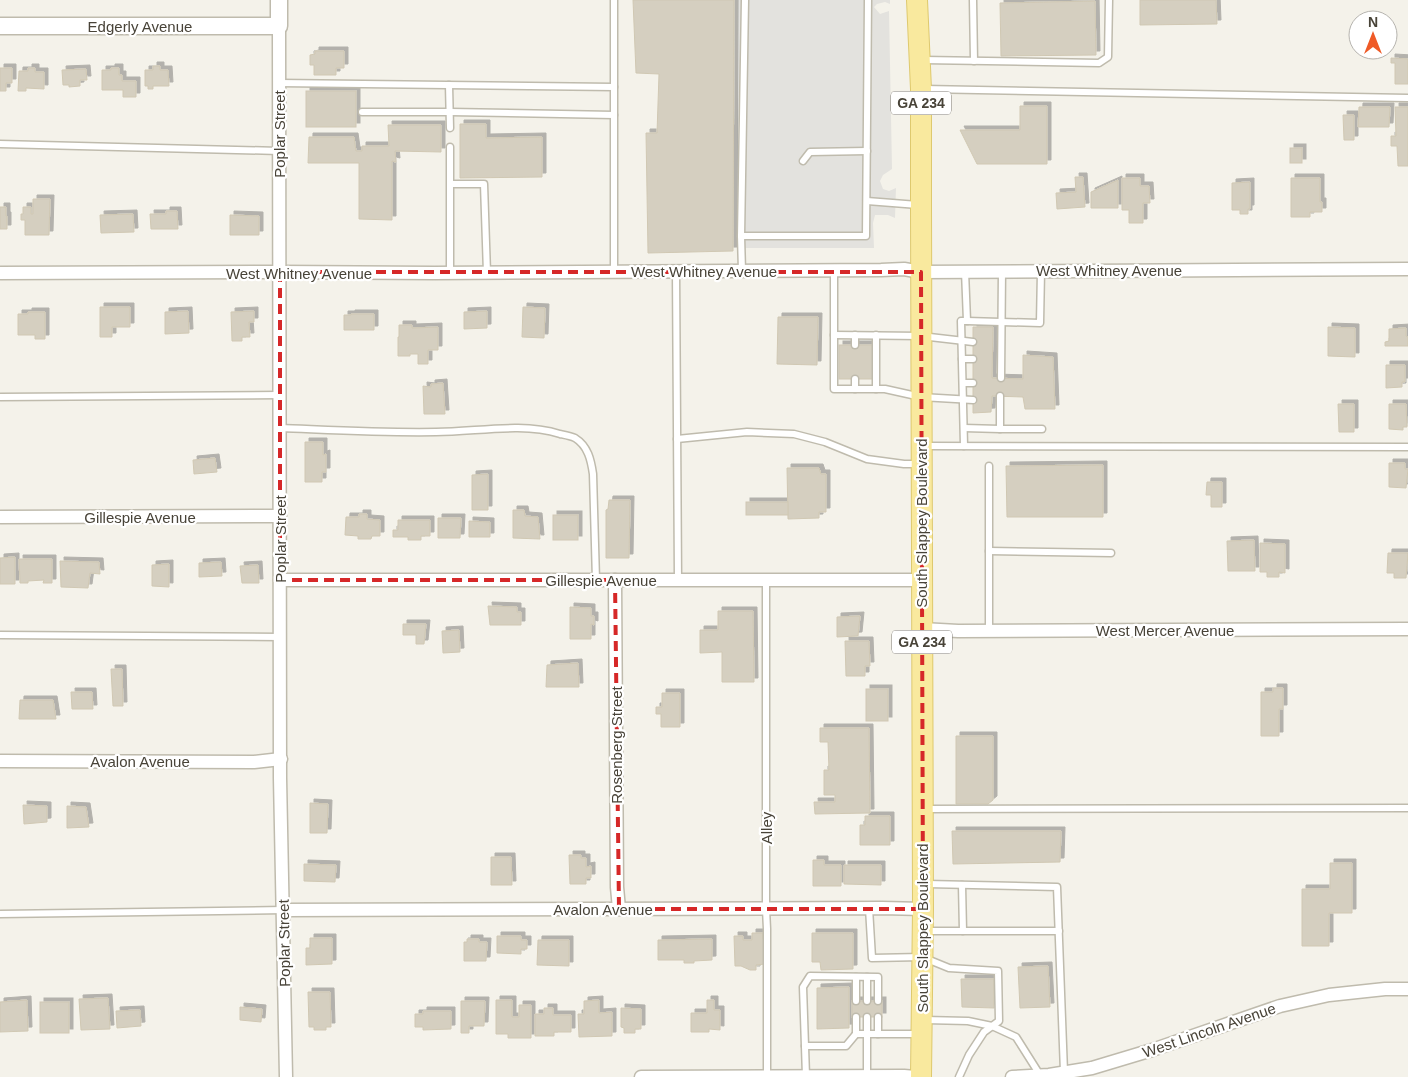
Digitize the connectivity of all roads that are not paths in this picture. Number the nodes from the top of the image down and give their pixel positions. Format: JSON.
{"nodes":[{"id":1,"x":279,"y":0,"type":"edge"},
{"id":2,"x":614,"y":0,"type":"edge"},
{"id":3,"x":745,"y":0,"type":"edge"},
{"id":4,"x":868,"y":0,"type":"edge"},
{"id":5,"x":917,"y":0,"type":"edge"},
{"id":6,"x":973,"y":0,"type":"edge"},
{"id":7,"x":1109,"y":0,"type":"edge"},
{"id":8,"x":0,"y":26,"type":"edge"},
{"id":9,"x":279,"y":26,"type":"junction"},
{"id":10,"x":919,"y":60,"type":"junction"},
{"id":11,"x":974,"y":61,"type":"junction"},
{"id":12,"x":279,"y":82,"type":"junction"},
{"id":13,"x":450,"y":85,"type":"junction"},
{"id":14,"x":614,"y":86,"type":"junction"},
{"id":15,"x":920,"y":89,"type":"junction"},
{"id":16,"x":1408,"y":98,"type":"edge"},
{"id":17,"x":362,"y":112,"type":"dead end"},
{"id":18,"x":450,"y":112,"type":"junction"},
{"id":19,"x":614,"y":115,"type":"junction"},
{"id":20,"x":450,"y":128,"type":"dead end"},
{"id":21,"x":0,"y":144,"type":"edge"},
{"id":22,"x":450,"y":147,"type":"dead end"},
{"id":23,"x":279,"y":151,"type":"junction"},
{"id":24,"x":867,"y":151,"type":"junction"},
{"id":25,"x":803,"y":161,"type":"dead end"},
{"id":26,"x":451,"y":184,"type":"junction"},
{"id":27,"x":866,"y":201,"type":"junction"},
{"id":28,"x":921,"y":206,"type":"junction"},
{"id":29,"x":741,"y":236,"type":"junction"},
{"id":30,"x":834,"y":270,"type":"junction"},
{"id":31,"x":1408,"y":270,"type":"edge"},
{"id":32,"x":676,"y":271,"type":"junction"},
{"id":33,"x":742,"y":271,"type":"junction"},
{"id":34,"x":965,"y":271,"type":"junction"},
{"id":35,"x":1002,"y":271,"type":"junction"},
{"id":36,"x":1041,"y":271,"type":"junction"},
{"id":37,"x":280,"y":272,"type":"junction"},
{"id":38,"x":614,"y":272,"type":"junction"},
{"id":39,"x":921,"y":272,"type":"junction"},
{"id":40,"x":0,"y":273,"type":"edge"},
{"id":41,"x":450,"y":273,"type":"junction"},
{"id":42,"x":487,"y":273,"type":"junction"},
{"id":43,"x":967,"y":320,"type":"junction"},
{"id":44,"x":1001,"y":323,"type":"junction"},
{"id":45,"x":834,"y":335,"type":"junction"},
{"id":46,"x":854,"y":335,"type":"junction"},
{"id":47,"x":876,"y":336,"type":"junction"},
{"id":48,"x":921,"y":336,"type":"junction"},
{"id":49,"x":962,"y":341,"type":"junction"},
{"id":50,"x":973,"y":342,"type":"dead end"},
{"id":51,"x":993,"y":342,"type":"dead end"},
{"id":52,"x":1001,"y":342,"type":"junction"},
{"id":53,"x":855,"y":345,"type":"dead end"},
{"id":54,"x":962,"y":359,"type":"junction"},
{"id":55,"x":973,"y":359,"type":"dead end"},
{"id":56,"x":992,"y":359,"type":"dead end"},
{"id":57,"x":1001,"y":359,"type":"junction"},
{"id":58,"x":1001,"y":378,"type":"dead end"},
{"id":59,"x":855,"y":379,"type":"dead end"},
{"id":60,"x":963,"y":383,"type":"junction"},
{"id":61,"x":973,"y":383,"type":"dead end"},
{"id":62,"x":855,"y":389,"type":"junction"},
{"id":63,"x":876,"y":389,"type":"junction"},
{"id":64,"x":280,"y":395,"type":"junction"},
{"id":65,"x":0,"y":396,"type":"edge"},
{"id":66,"x":921,"y":397,"type":"junction"},
{"id":67,"x":963,"y":400,"type":"junction"},
{"id":68,"x":973,"y":400,"type":"dead end"},
{"id":69,"x":992,"y":400,"type":"dead end"},
{"id":70,"x":280,"y":428,"type":"junction"},
{"id":71,"x":964,"y":428,"type":"junction"},
{"id":72,"x":1000,"y":429,"type":"junction"},
{"id":73,"x":1042,"y":429,"type":"dead end"},
{"id":74,"x":677,"y":438,"type":"junction"},
{"id":75,"x":964,"y":446,"type":"junction"},
{"id":76,"x":1408,"y":447,"type":"edge"},
{"id":77,"x":921,"y":455,"type":"junction"},
{"id":78,"x":989,"y":466,"type":"dead end"},
{"id":79,"x":280,"y":516,"type":"junction"},
{"id":80,"x":0,"y":517,"type":"edge"},
{"id":81,"x":989,"y":552,"type":"junction"},
{"id":82,"x":1112,"y":553,"type":"dead end"},
{"id":83,"x":280,"y":580,"type":"junction"},
{"id":84,"x":596,"y":580,"type":"junction"},
{"id":85,"x":615,"y":580,"type":"junction"},
{"id":86,"x":678,"y":580,"type":"junction"},
{"id":87,"x":766,"y":580,"type":"junction"},
{"id":88,"x":922,"y":580,"type":"junction"},
{"id":89,"x":922,"y":629,"type":"junction"},
{"id":90,"x":1408,"y":630,"type":"edge"},
{"id":91,"x":989,"y":631,"type":"junction"},
{"id":92,"x":0,"y":635,"type":"edge"},
{"id":93,"x":280,"y":637,"type":"junction"},
{"id":94,"x":281,"y":759,"type":"junction"},
{"id":95,"x":0,"y":761,"type":"edge"},
{"id":96,"x":1408,"y":808,"type":"edge"},
{"id":97,"x":922,"y":810,"type":"junction"},
{"id":98,"x":923,"y":884,"type":"junction"},
{"id":99,"x":962,"y":885,"type":"junction"},
{"id":100,"x":869,"y":908,"type":"junction"},
{"id":101,"x":619,"y":909,"type":"junction"},
{"id":102,"x":766,"y":909,"type":"junction"},
{"id":103,"x":923,"y":909,"type":"junction"},
{"id":104,"x":284,"y":910,"type":"junction"},
{"id":105,"x":0,"y":914,"type":"edge"},
{"id":106,"x":923,"y":931,"type":"junction"},
{"id":107,"x":963,"y":931,"type":"junction"},
{"id":108,"x":1059,"y":931,"type":"junction"},
{"id":109,"x":922,"y":956,"type":"junction"},
{"id":110,"x":856,"y":977,"type":"junction"},
{"id":111,"x":867,"y":977,"type":"junction"},
{"id":112,"x":1408,"y":989,"type":"edge"},
{"id":113,"x":856,"y":1001,"type":"dead end"},
{"id":114,"x":867,"y":1001,"type":"dead end"},
{"id":115,"x":878,"y":1001,"type":"dead end"},
{"id":116,"x":856,"y":1017,"type":"dead end"},
{"id":117,"x":867,"y":1017,"type":"dead end"},
{"id":118,"x":878,"y":1017,"type":"dead end"},
{"id":119,"x":992,"y":1026,"type":"junction"},
{"id":120,"x":922,"y":1027,"type":"junction"},
{"id":121,"x":856,"y":1034,"type":"junction"},
{"id":122,"x":867,"y":1034,"type":"junction"},
{"id":123,"x":878,"y":1034,"type":"junction"},
{"id":124,"x":805,"y":1046,"type":"junction"},
{"id":125,"x":1064,"y":1072,"type":"junction"},
{"id":126,"x":1040,"y":1075,"type":"junction"},
{"id":127,"x":806,"y":1076,"type":"edge"},
{"id":128,"x":871,"y":1076,"type":"edge"},
{"id":129,"x":286,"y":1077,"type":"edge"},
{"id":130,"x":641,"y":1077,"type":"edge"},
{"id":131,"x":767,"y":1077,"type":"edge"},
{"id":132,"x":915,"y":1077,"type":"edge"},
{"id":133,"x":921,"y":1077,"type":"edge"},
{"id":134,"x":959,"y":1077,"type":"edge"},
{"id":135,"x":1012,"y":1077,"type":"edge"}],
"edges":[{"from":1,"to":9,"type":"street","name":"Poplar Street"},
{"from":2,"to":14,"type":"lane"},
{"from":3,"to":29,"type":"lane"},
{"from":4,"to":24,"type":"lane"},
{"from":5,"to":10,"type":"main road","name":"South Slappey Boulevard","number":"GA 234"},
{"from":6,"to":11,"type":"lane"},
{"from":7,"to":11,"type":"lane"},
{"from":8,"to":9,"type":"street","name":"Edgerly Avenue"},
{"from":9,"to":12,"type":"street","name":"Poplar Street"},
{"from":10,"to":11,"type":"lane"},
{"from":10,"to":15,"type":"main road","name":"South Slappey Boulevard","number":"GA 234"},
{"from":12,"to":13,"type":"lane"},
{"from":12,"to":23,"type":"street","name":"Poplar Street"},
{"from":13,"to":14,"type":"lane"},
{"from":13,"to":18,"type":"lane"},
{"from":14,"to":19,"type":"lane"},
{"from":15,"to":16,"type":"lane"},
{"from":15,"to":28,"type":"main road","name":"South Slappey Boulevard","number":"GA 234"},
{"from":17,"to":18,"type":"lane"},
{"from":18,"to":19,"type":"lane"},
{"from":18,"to":20,"type":"lane"},
{"from":19,"to":38,"type":"lane"},
{"from":21,"to":23,"type":"lane"},
{"from":22,"to":26,"type":"lane"},
{"from":23,"to":37,"type":"street","name":"Poplar Street"},
{"from":24,"to":25,"type":"lane"},
{"from":24,"to":27,"type":"lane"},
{"from":26,"to":41,"type":"lane"},
{"from":26,"to":42,"type":"lane"},
{"from":27,"to":28,"type":"lane"},
{"from":27,"to":29,"type":"lane"},
{"from":28,"to":39,"type":"main road","name":"South Slappey Boulevard","number":"GA 234"},
{"from":29,"to":33,"type":"lane"},
{"from":30,"to":33,"type":"street","name":"West Whitney Avenue"},
{"from":30,"to":39,"type":"street","name":"West Whitney Avenue"},
{"from":30,"to":45,"type":"lane"},
{"from":31,"to":36,"type":"street","name":"West Whitney Avenue"},
{"from":32,"to":33,"type":"street","name":"West Whitney Avenue"},
{"from":32,"to":38,"type":"street","name":"West Whitney Avenue"},
{"from":32,"to":74,"type":"lane"},
{"from":34,"to":35,"type":"street","name":"West Whitney Avenue"},
{"from":34,"to":39,"type":"street","name":"West Whitney Avenue"},
{"from":34,"to":43,"type":"lane"},
{"from":35,"to":36,"type":"street","name":"West Whitney Avenue"},
{"from":35,"to":44,"type":"lane"},
{"from":36,"to":44,"type":"lane"},
{"from":37,"to":40,"type":"street","name":"West Whitney Avenue"},
{"from":37,"to":41,"type":"street","name":"West Whitney Avenue"},
{"from":37,"to":64,"type":"street","name":"Poplar Street"},
{"from":38,"to":42,"type":"street","name":"West Whitney Avenue"},
{"from":39,"to":48,"type":"main road","name":"South Slappey Boulevard","number":"GA 234"},
{"from":41,"to":42,"type":"street","name":"West Whitney Avenue"},
{"from":43,"to":44,"type":"lane"},
{"from":43,"to":49,"type":"lane"},
{"from":44,"to":52,"type":"lane"},
{"from":45,"to":46,"type":"lane"},
{"from":45,"to":62,"type":"lane"},
{"from":46,"to":47,"type":"lane"},
{"from":46,"to":53,"type":"lane"},
{"from":47,"to":48,"type":"lane"},
{"from":47,"to":63,"type":"lane"},
{"from":48,"to":49,"type":"lane"},
{"from":48,"to":66,"type":"main road","name":"South Slappey Boulevard","number":"GA 234"},
{"from":49,"to":50,"type":"lane"},
{"from":49,"to":54,"type":"lane"},
{"from":51,"to":52,"type":"lane"},
{"from":52,"to":57,"type":"lane"},
{"from":54,"to":55,"type":"lane"},
{"from":54,"to":60,"type":"lane"},
{"from":56,"to":57,"type":"lane"},
{"from":57,"to":58,"type":"lane"},
{"from":59,"to":62,"type":"lane"},
{"from":60,"to":61,"type":"lane"},
{"from":60,"to":67,"type":"lane"},
{"from":62,"to":63,"type":"lane"},
{"from":63,"to":66,"type":"lane"},
{"from":64,"to":65,"type":"lane"},
{"from":64,"to":70,"type":"street","name":"Poplar Street"},
{"from":66,"to":67,"type":"lane"},
{"from":66,"to":77,"type":"main road","name":"South Slappey Boulevard","number":"GA 234"},
{"from":67,"to":68,"type":"lane"},
{"from":67,"to":71,"type":"lane"},
{"from":69,"to":72,"type":"lane"},
{"from":70,"to":79,"type":"street","name":"Poplar Street"},
{"from":70,"to":84,"type":"lane"},
{"from":71,"to":72,"type":"lane"},
{"from":71,"to":75,"type":"lane"},
{"from":72,"to":73,"type":"lane"},
{"from":74,"to":77,"type":"lane"},
{"from":74,"to":86,"type":"lane"},
{"from":75,"to":76,"type":"lane"},
{"from":75,"to":77,"type":"lane"},
{"from":77,"to":88,"type":"main road","name":"South Slappey Boulevard","number":"GA 234"},
{"from":78,"to":81,"type":"lane"},
{"from":79,"to":80,"type":"street","name":"Gillespie Avenue"},
{"from":79,"to":83,"type":"street","name":"Poplar Street"},
{"from":81,"to":82,"type":"lane"},
{"from":81,"to":91,"type":"lane"},
{"from":83,"to":84,"type":"street","name":"Gillespie Avenue"},
{"from":83,"to":93,"type":"street","name":"Poplar Street"},
{"from":84,"to":85,"type":"street","name":"Gillespie Avenue"},
{"from":85,"to":86,"type":"street","name":"Gillespie Avenue"},
{"from":85,"to":101,"type":"street","name":"Rosenberg Street"},
{"from":86,"to":87,"type":"street","name":"Gillespie Avenue"},
{"from":87,"to":88,"type":"street","name":"Gillespie Avenue"},
{"from":87,"to":102,"type":"lane","name":"Alley"},
{"from":88,"to":89,"type":"main road","name":"South Slappey Boulevard","number":"GA 234"},
{"from":89,"to":91,"type":"street","name":"West Mercer Avenue"},
{"from":89,"to":97,"type":"main road","name":"South Slappey Boulevard","number":"GA 234"},
{"from":90,"to":91,"type":"street","name":"West Mercer Avenue"},
{"from":92,"to":93,"type":"lane"},
{"from":93,"to":94,"type":"street","name":"Poplar Street"},
{"from":94,"to":95,"type":"street","name":"Avalon Avenue"},
{"from":94,"to":104,"type":"street","name":"Poplar Street"},
{"from":96,"to":97,"type":"lane"},
{"from":97,"to":98,"type":"main road","name":"South Slappey Boulevard","number":"GA 234"},
{"from":98,"to":99,"type":"lane"},
{"from":98,"to":103,"type":"main road","name":"South Slappey Boulevard","number":"GA 234"},
{"from":99,"to":107,"type":"lane"},
{"from":99,"to":108,"type":"lane"},
{"from":100,"to":102,"type":"street","name":"Avalon Avenue"},
{"from":100,"to":103,"type":"street","name":"Avalon Avenue"},
{"from":100,"to":109,"type":"lane"},
{"from":101,"to":102,"type":"street","name":"Avalon Avenue"},
{"from":101,"to":104,"type":"street","name":"Avalon Avenue"},
{"from":102,"to":131,"type":"lane","name":"Alley"},
{"from":103,"to":106,"type":"main road","name":"South Slappey Boulevard","number":"GA 234"},
{"from":104,"to":105,"type":"lane"},
{"from":104,"to":129,"type":"street","name":"Poplar Street"},
{"from":106,"to":107,"type":"lane"},
{"from":106,"to":109,"type":"main road","name":"South Slappey Boulevard","number":"GA 234"},
{"from":107,"to":108,"type":"lane"},
{"from":108,"to":125,"type":"lane"},
{"from":109,"to":119,"type":"lane"},
{"from":109,"to":120,"type":"main road","name":"South Slappey Boulevard","number":"GA 234"},
{"from":110,"to":111,"type":"lane"},
{"from":110,"to":113,"type":"lane"},
{"from":110,"to":124,"type":"lane"},
{"from":111,"to":114,"type":"lane"},
{"from":111,"to":115,"type":"lane"},
{"from":112,"to":125,"type":"street","name":"West Lincoln Avenue"},
{"from":116,"to":121,"type":"lane"},
{"from":117,"to":122,"type":"lane"},
{"from":118,"to":123,"type":"lane"},
{"from":119,"to":120,"type":"lane"},
{"from":119,"to":126,"type":"lane"},
{"from":119,"to":134,"type":"lane"},
{"from":120,"to":123,"type":"lane"},
{"from":120,"to":133,"type":"main road","name":"South Slappey Boulevard","number":"GA 234"},
{"from":121,"to":122,"type":"lane"},
{"from":121,"to":124,"type":"lane"},
{"from":122,"to":123,"type":"lane"},
{"from":122,"to":128,"type":"lane"},
{"from":124,"to":127,"type":"lane"},
{"from":125,"to":126,"type":"street","name":"West Lincoln Avenue"},
{"from":126,"to":135,"type":"street","name":"West Lincoln Avenue"},
{"from":127,"to":128,"type":"street"},
{"from":127,"to":131,"type":"street"},
{"from":128,"to":132,"type":"street"},
{"from":130,"to":131,"type":"street"}]}
